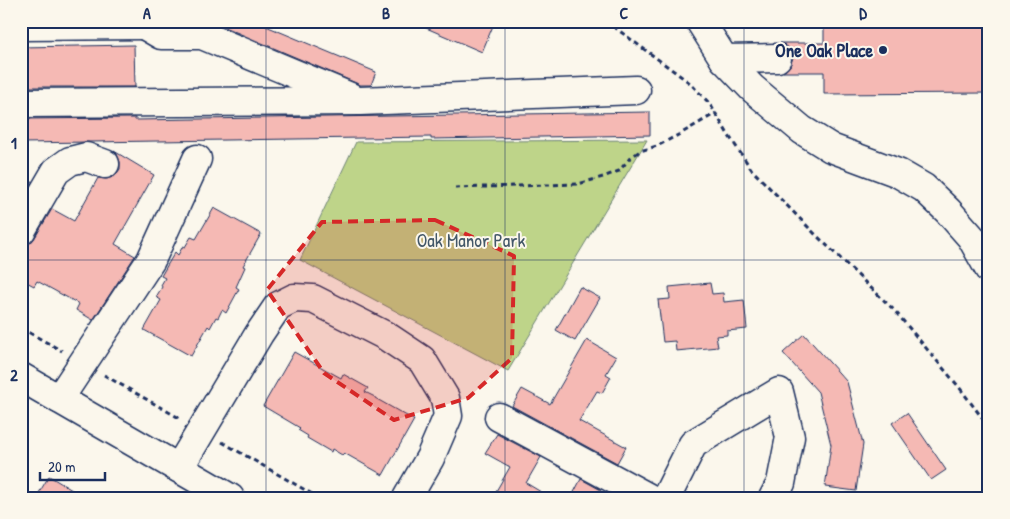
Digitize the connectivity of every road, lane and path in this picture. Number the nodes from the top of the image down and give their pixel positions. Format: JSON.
{"nodes":[{"id":1,"x":606,"y":21,"type":"edge"},
{"id":2,"x":700,"y":21,"type":"edge"},
{"id":3,"x":141,"y":23,"type":"edge"},
{"id":4,"x":21,"y":26,"type":"edge"},
{"id":5,"x":777,"y":58,"type":"dead end"},
{"id":6,"x":724,"y":59,"type":"junction"},
{"id":7,"x":636,"y":90,"type":"dead end"},
{"id":8,"x":360,"y":101,"type":"junction"},
{"id":9,"x":21,"y":103,"type":"edge"},
{"id":10,"x":716,"y":113,"type":"junction"},
{"id":11,"x":197,"y":159,"type":"dead end"},
{"id":12,"x":105,"y":164,"type":"dead end"},
{"id":13,"x":455,"y":188,"type":"dead end"},
{"id":14,"x":21,"y":230,"type":"edge"},
{"id":15,"x":989,"y":269,"type":"edge"},
{"id":16,"x":21,"y":328,"type":"edge"},
{"id":17,"x":83,"y":363,"type":"junction"},
{"id":18,"x":21,"y":378,"type":"edge"},
{"id":19,"x":59,"y":399,"type":"junction"},
{"id":20,"x":499,"y":417,"type":"dead end"},
{"id":21,"x":989,"y":427,"type":"edge"},
{"id":22,"x":202,"y":431,"type":"junction"},
{"id":23,"x":179,"y":468,"type":"junction"},
{"id":24,"x":230,"y":498,"type":"edge"},
{"id":25,"x":319,"y":498,"type":"edge"},
{"id":26,"x":407,"y":498,"type":"edge"},
{"id":27,"x":649,"y":498,"type":"edge"},
{"id":28,"x":666,"y":498,"type":"edge"},
{"id":29,"x":773,"y":498,"type":"edge"}],
"edges":[{"from":1,"to":10,"type":"path"},
{"from":2,"to":6,"type":"street"},
{"from":3,"to":4,"type":"street"},
{"from":3,"to":8,"type":"street"},
{"from":5,"to":6,"type":"street"},
{"from":6,"to":15,"type":"street"},
{"from":7,"to":8,"type":"street"},
{"from":8,"to":9,"type":"street"},
{"from":10,"to":13,"type":"path"},
{"from":10,"to":21,"type":"path"},
{"from":11,"to":17,"type":"street"},
{"from":12,"to":14,"type":"street"},
{"from":16,"to":17,"type":"path"},
{"from":17,"to":19,"type":"street"},
{"from":17,"to":22,"type":"path"},
{"from":18,"to":19,"type":"street"},
{"from":19,"to":23,"type":"street"},
{"from":20,"to":27,"type":"street"},
{"from":22,"to":23,"type":"street"},
{"from":22,"to":25,"type":"path"},
{"from":22,"to":26,"type":"street"},
{"from":23,"to":24,"type":"street"},
{"from":28,"to":29,"type":"street"}]}
